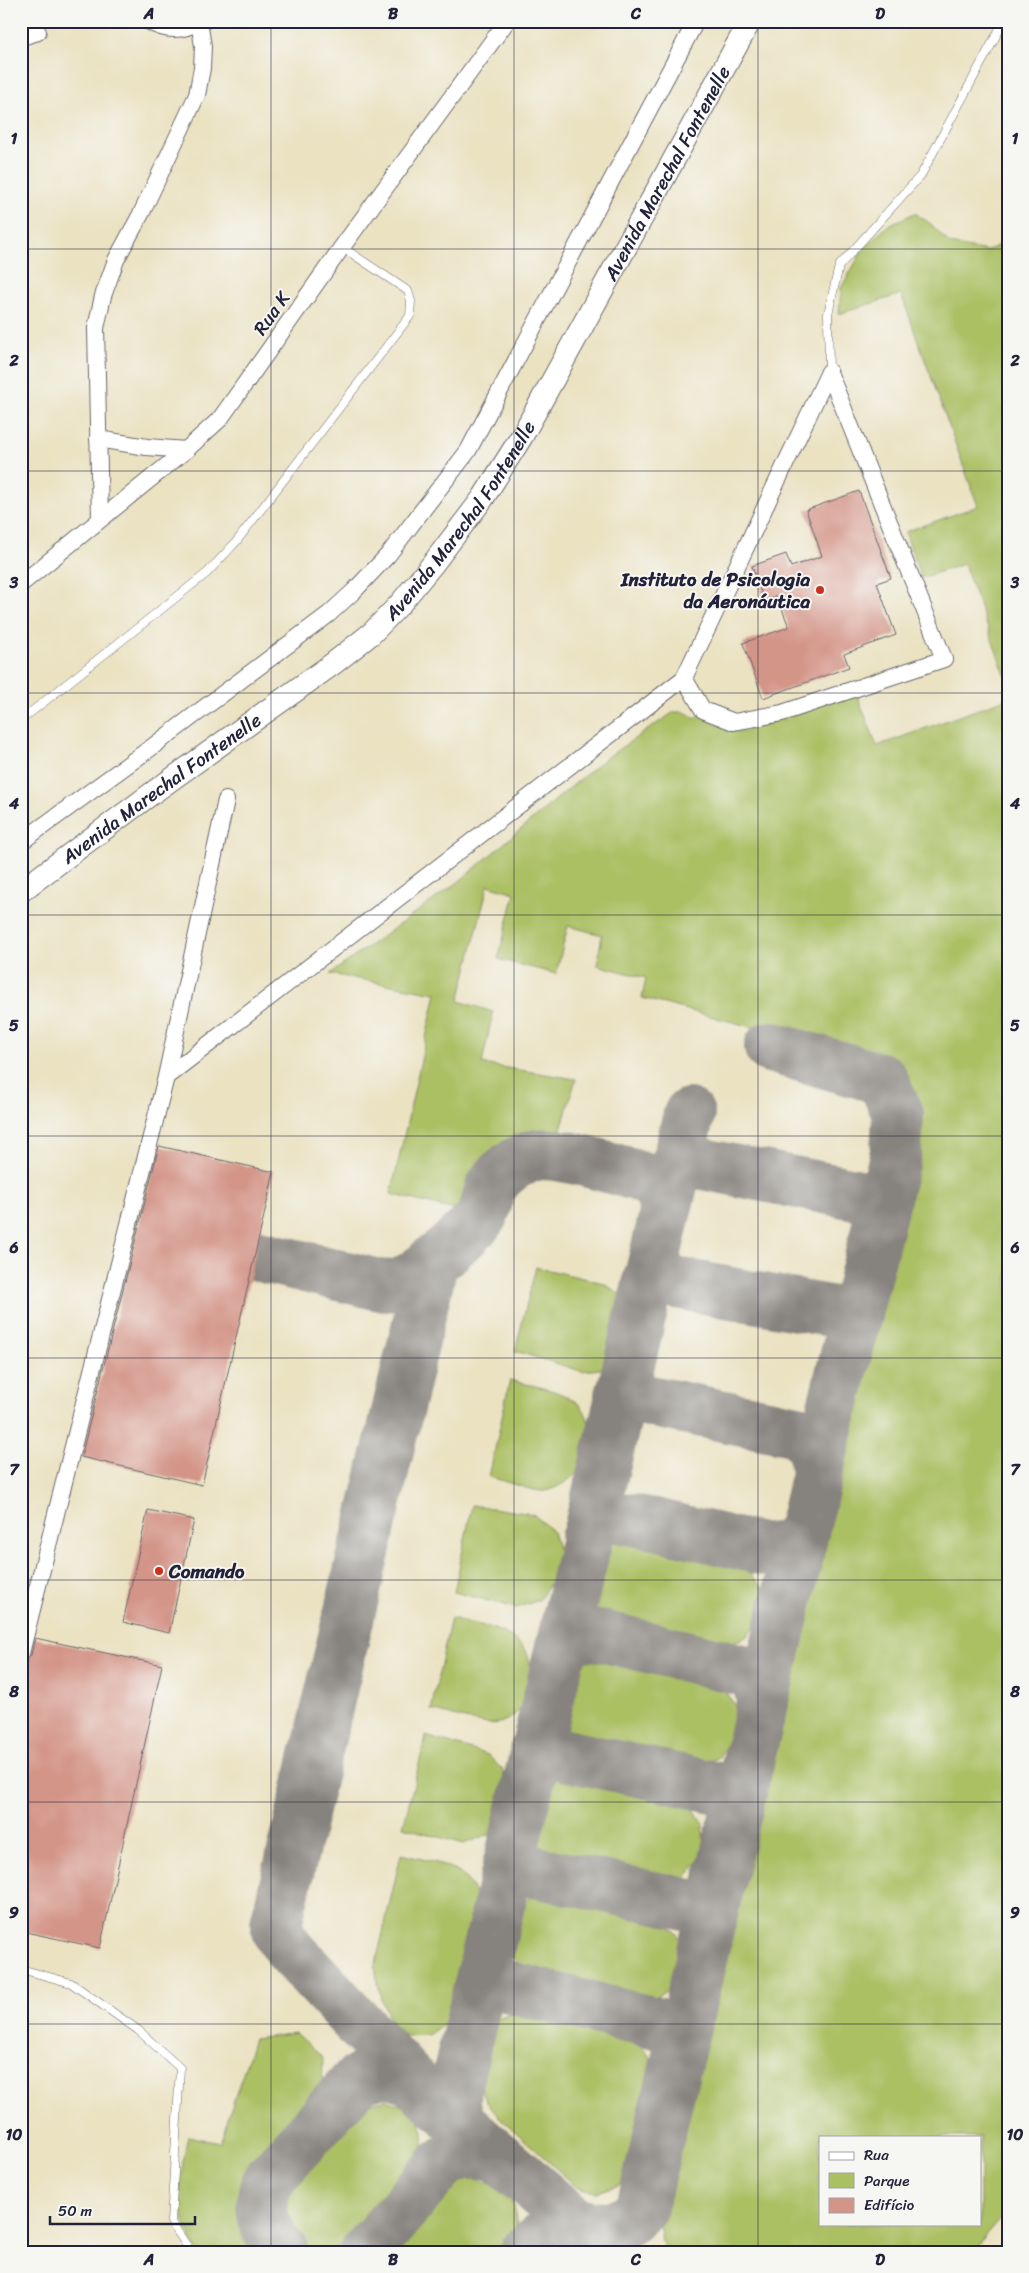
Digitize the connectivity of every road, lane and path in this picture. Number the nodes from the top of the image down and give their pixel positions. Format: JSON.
{"nodes":[{"id":1,"x":148,"y":21,"type":"edge"},
{"id":2,"x":507,"y":21,"type":"edge"},
{"id":3,"x":696,"y":21,"type":"edge"},
{"id":4,"x":750,"y":21,"type":"edge"},
{"id":5,"x":1004,"y":21,"type":"edge"},
{"id":6,"x":199,"y":22,"type":"edge"},
{"id":7,"x":38,"y":32,"type":"dead end"},
{"id":8,"x":21,"y":37,"type":"edge"},
{"id":9,"x":342,"y":247,"type":"junction"},
{"id":10,"x":829,"y":372,"type":"junction"},
{"id":11,"x":98,"y":439,"type":"junction"},
{"id":12,"x":186,"y":450,"type":"junction"},
{"id":13,"x":100,"y":519,"type":"junction"},
{"id":14,"x":21,"y":584,"type":"edge"},
{"id":15,"x":684,"y":678,"type":"junction"},
{"id":16,"x":21,"y":720,"type":"edge"},
{"id":17,"x":226,"y":800,"type":"dead end"},
{"id":18,"x":21,"y":842,"type":"edge"},
{"id":19,"x":21,"y":891,"type":"edge"},
{"id":20,"x":166,"y":1077,"type":"junction"},
{"id":21,"x":21,"y":1653,"type":"edge"},
{"id":22,"x":21,"y":1969,"type":"edge"},
{"id":23,"x":191,"y":2252,"type":"edge"}],
"edges":[{"from":1,"to":6,"type":"street"},
{"from":2,"to":9,"type":"street","name":"Rua K"},
{"from":3,"to":18,"type":"street"},
{"from":4,"to":19,"type":"main road","name":"Avenida Marechal Fontenelle"},
{"from":5,"to":10,"type":"lane"},
{"from":6,"to":11,"type":"street"},
{"from":7,"to":8,"type":"street"},
{"from":9,"to":12,"type":"street","name":"Rua K"},
{"from":9,"to":16,"type":"lane"},
{"from":10,"to":15,"type":"street"},
{"from":10,"to":15,"type":"street"},
{"from":11,"to":12,"type":"street"},
{"from":11,"to":13,"type":"street"},
{"from":12,"to":13,"type":"street","name":"Rua K"},
{"from":13,"to":14,"type":"street","name":"Rua K"},
{"from":15,"to":20,"type":"street"},
{"from":17,"to":20,"type":"street"},
{"from":20,"to":21,"type":"street"},
{"from":22,"to":23,"type":"lane"}]}
